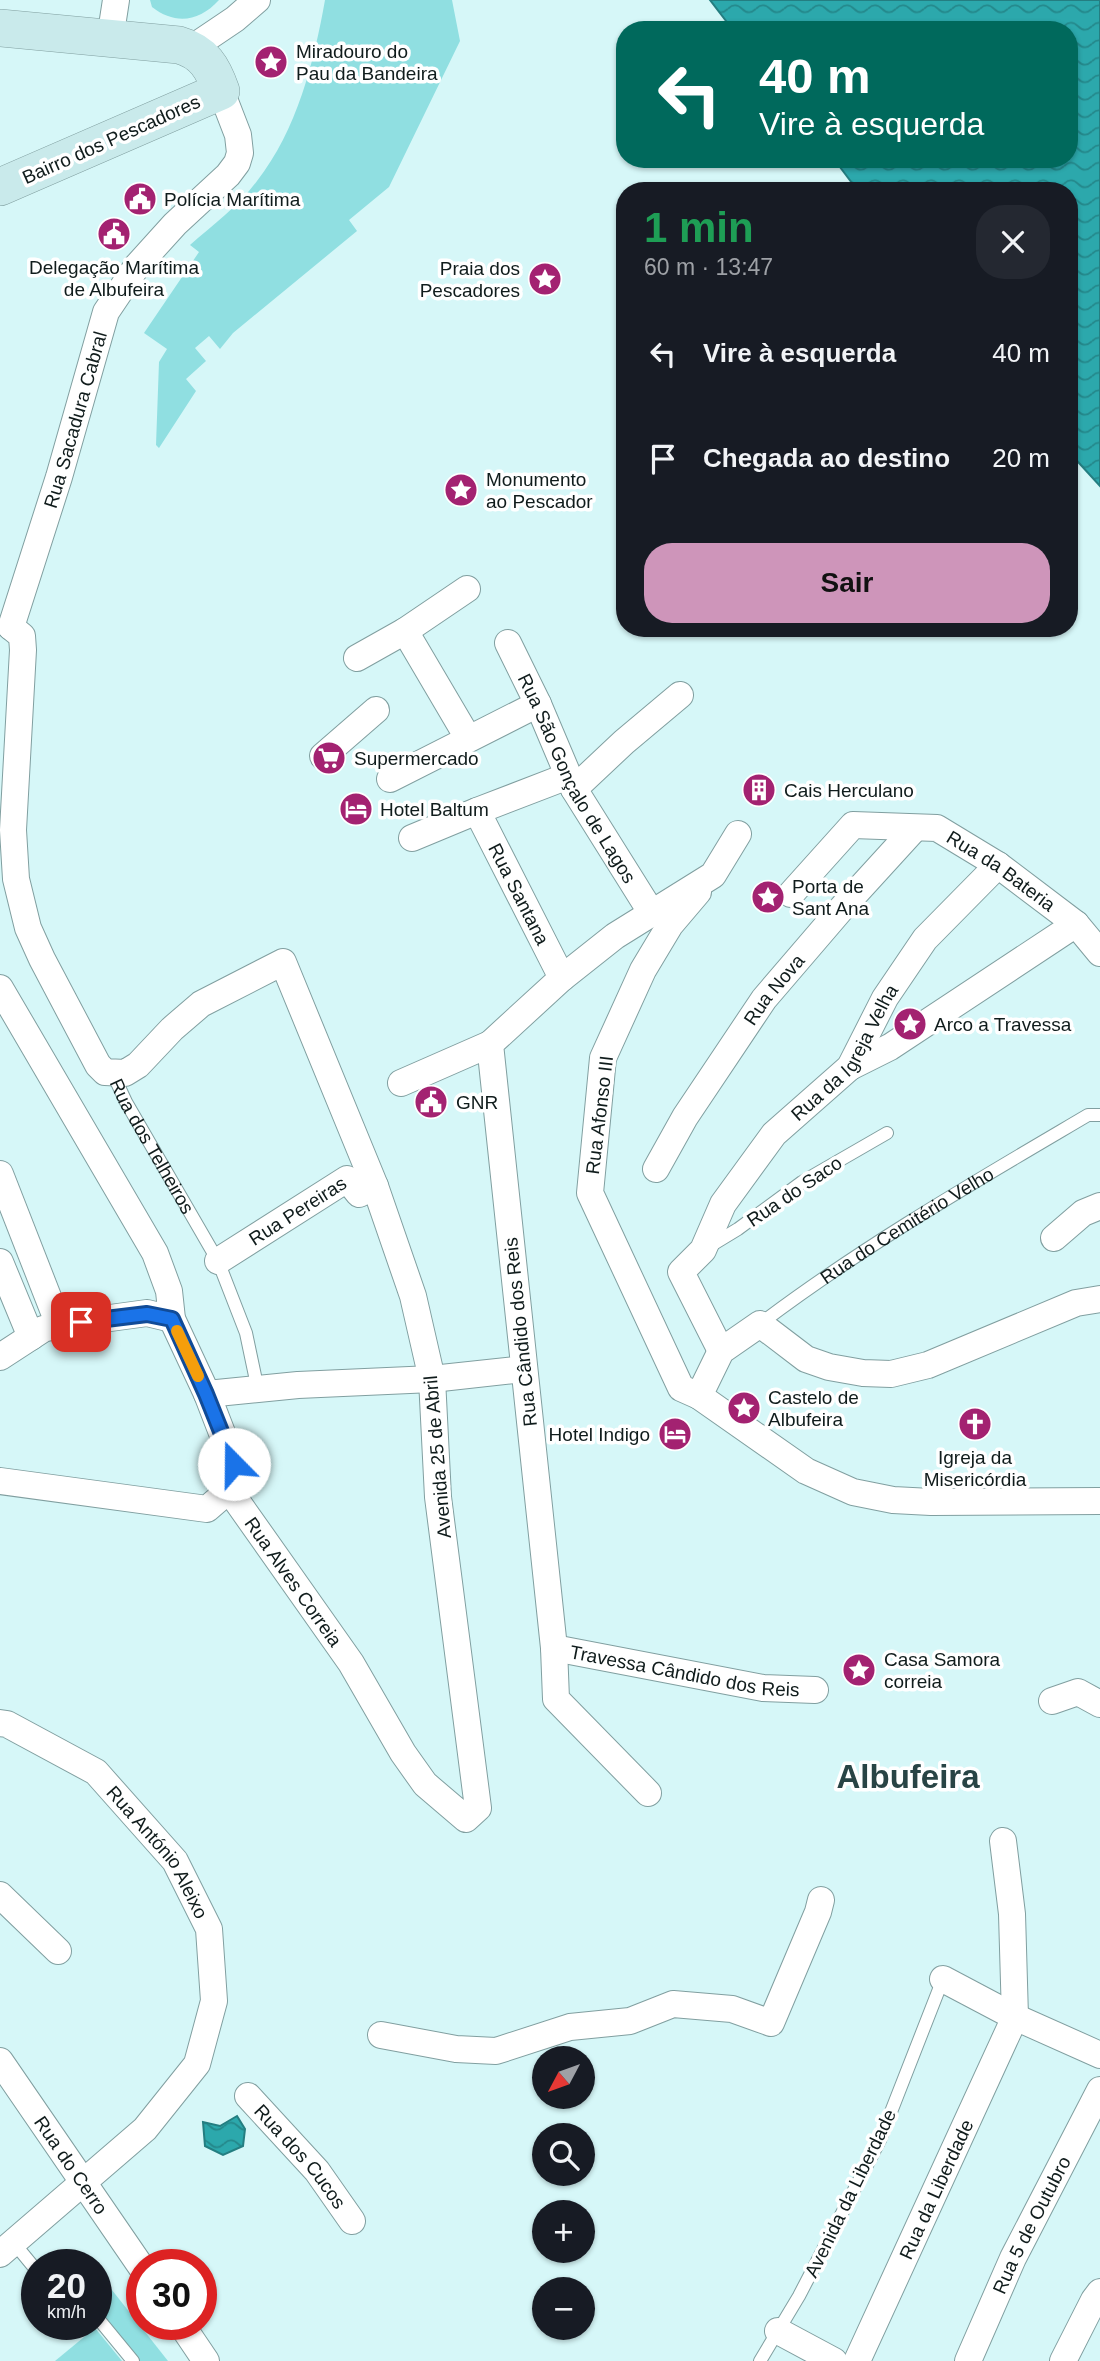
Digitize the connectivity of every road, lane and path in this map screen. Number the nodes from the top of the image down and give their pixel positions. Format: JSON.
{"nodes":[{"id":1,"x":116,"y":0,"type":"edge"},
{"id":2,"x":257,"y":0,"type":"edge"},
{"id":3,"x":0,"y":28,"type":"edge"},
{"id":4,"x":110,"y":39,"type":"junction"},
{"id":5,"x":192,"y":48,"type":"junction"},
{"id":6,"x":221,"y":91,"type":"junction"},
{"id":7,"x":0,"y":187,"type":"edge"},
{"id":8,"x":467,"y":589,"type":"dead end"},
{"id":9,"x":5,"y":628,"type":"edge"},
{"id":10,"x":405,"y":631,"type":"junction"},
{"id":11,"x":508,"y":643,"type":"dead end"},
{"id":12,"x":357,"y":658,"type":"dead end"},
{"id":13,"x":680,"y":695,"type":"dead end"},
{"id":14,"x":538,"y":704,"type":"junction"},
{"id":15,"x":376,"y":710,"type":"dead end"},
{"id":16,"x":468,"y":738,"type":"junction"},
{"id":17,"x":323,"y":756,"type":"dead end"},
{"id":18,"x":390,"y":779,"type":"dead end"},
{"id":19,"x":571,"y":782,"type":"junction"},
{"id":20,"x":477,"y":811,"type":"junction"},
{"id":21,"x":915,"y":828,"type":"junction"},
{"id":22,"x":738,"y":834,"type":"dead end"},
{"id":23,"x":412,"y":838,"type":"dead end"},
{"id":24,"x":998,"y":865,"type":"junction"},
{"id":25,"x":713,"y":875,"type":"junction"},
{"id":26,"x":791,"y":894,"type":"dead end"},
{"id":27,"x":652,"y":912,"type":"junction"},
{"id":28,"x":1076,"y":924,"type":"junction"},
{"id":29,"x":1100,"y":953,"type":"edge"},
{"id":30,"x":562,"y":978,"type":"junction"},
{"id":31,"x":0,"y":988,"type":"edge"},
{"id":32,"x":490,"y":1044,"type":"junction"},
{"id":33,"x":850,"y":1067,"type":"junction"},
{"id":34,"x":113,"y":1074,"type":"junction"},
{"id":35,"x":401,"y":1083,"type":"dead end"},
{"id":36,"x":1100,"y":1115,"type":"edge"},
{"id":37,"x":887,"y":1133,"type":"dead end"},
{"id":38,"x":656,"y":1169,"type":"dead end"},
{"id":39,"x":0,"y":1174,"type":"edge"},
{"id":40,"x":375,"y":1186,"type":"junction"},
{"id":41,"x":1100,"y":1206,"type":"edge"},
{"id":42,"x":1054,"y":1238,"type":"dead end"},
{"id":43,"x":699,"y":1245,"type":"junction"},
{"id":44,"x":218,"y":1261,"type":"junction"},
{"id":45,"x":0,"y":1262,"type":"edge"},
{"id":46,"x":1100,"y":1299,"type":"edge"},
{"id":47,"x":172,"y":1319,"type":"junction"},
{"id":48,"x":760,"y":1324,"type":"junction"},
{"id":49,"x":60,"y":1325,"type":"junction"},
{"id":50,"x":31,"y":1337,"type":"junction"},
{"id":51,"x":721,"y":1351,"type":"junction"},
{"id":52,"x":0,"y":1357,"type":"edge"},
{"id":53,"x":524,"y":1369,"type":"junction"},
{"id":54,"x":432,"y":1379,"type":"junction"},
{"id":55,"x":258,"y":1390,"type":"junction"},
{"id":56,"x":206,"y":1394,"type":"junction"},
{"id":57,"x":699,"y":1395,"type":"junction"},
{"id":58,"x":0,"y":1480,"type":"edge"},
{"id":59,"x":229,"y":1490,"type":"junction"},
{"id":60,"x":1100,"y":1501,"type":"edge"},
{"id":61,"x":554,"y":1648,"type":"junction"},
{"id":62,"x":815,"y":1690,"type":"dead end"},
{"id":63,"x":1052,"y":1701,"type":"dead end"},
{"id":64,"x":1100,"y":1704,"type":"edge"},
{"id":65,"x":0,"y":1723,"type":"edge"},
{"id":66,"x":648,"y":1793,"type":"dead end"},
{"id":67,"x":472,"y":1813,"type":"joint"},
{"id":68,"x":1003,"y":1841,"type":"dead end"},
{"id":69,"x":0,"y":1895,"type":"edge"},
{"id":70,"x":821,"y":1900,"type":"dead end"},
{"id":71,"x":58,"y":1951,"type":"dead end"},
{"id":72,"x":943,"y":1979,"type":"joint"},
{"id":73,"x":1015,"y":2017,"type":"junction"},
{"id":74,"x":381,"y":2035,"type":"dead end"},
{"id":75,"x":1100,"y":2055,"type":"edge"},
{"id":76,"x":0,"y":2061,"type":"edge"},
{"id":77,"x":1100,"y":2090,"type":"edge"},
{"id":78,"x":248,"y":2096,"type":"dead end"},
{"id":79,"x":84,"y":2184,"type":"junction"},
{"id":80,"x":352,"y":2221,"type":"dead end"},
{"id":81,"x":7,"y":2249,"type":"edge"},
{"id":82,"x":129,"y":2249,"type":"edge"},
{"id":83,"x":1100,"y":2292,"type":"edge"},
{"id":84,"x":778,"y":2331,"type":"junction"},
{"id":85,"x":112,"y":2335,"type":"edge"},
{"id":86,"x":192,"y":2340,"type":"edge"},
{"id":87,"x":974,"y":2359,"type":"edge"},
{"id":88,"x":133,"y":2361,"type":"edge"},
{"id":89,"x":206,"y":2361,"type":"edge"},
{"id":90,"x":760,"y":2361,"type":"edge"},
{"id":91,"x":834,"y":2361,"type":"edge"},
{"id":92,"x":858,"y":2361,"type":"edge"},
{"id":93,"x":1063,"y":2361,"type":"edge"}],
"edges":[{"from":1,"to":4,"type":"street"},
{"from":2,"to":5,"type":"street"},
{"from":3,"to":4,"type":"street"},
{"from":4,"to":5,"type":"street"},
{"from":5,"to":6,"type":"street"},
{"from":6,"to":7,"type":"street","name":"Bairro dos Pescadores"},
{"from":6,"to":9,"type":"street","name":"Rua Sacadura Cabral"},
{"from":8,"to":10,"type":"street"},
{"from":9,"to":34,"type":"street","name":"Rua dos Telheiros"},
{"from":10,"to":12,"type":"street"},
{"from":10,"to":16,"type":"street"},
{"from":11,"to":14,"type":"street","name":"Rua São Gonçalo de Lagos"},
{"from":13,"to":19,"type":"street"},
{"from":14,"to":16,"type":"street"},
{"from":14,"to":19,"type":"street","name":"Rua São Gonçalo de Lagos"},
{"from":15,"to":17,"type":"street"},
{"from":16,"to":18,"type":"street"},
{"from":19,"to":20,"type":"street"},
{"from":19,"to":27,"type":"street","name":"Rua São Gonçalo de Lagos"},
{"from":20,"to":23,"type":"street"},
{"from":20,"to":30,"type":"street","name":"Rua Santana"},
{"from":21,"to":24,"type":"street","name":"Rua da Bateria"},
{"from":21,"to":26,"type":"street","name":"Rua da Bateria"},
{"from":21,"to":38,"type":"street","name":"Rua Nova"},
{"from":22,"to":25,"type":"street","name":"Rua Afonso III"},
{"from":24,"to":28,"type":"street","name":"Rua da Bateria"},
{"from":24,"to":33,"type":"street","name":"Rua da Igreja Velha"},
{"from":25,"to":27,"type":"street"},
{"from":25,"to":57,"type":"street","name":"Rua Afonso III"},
{"from":27,"to":30,"type":"street"},
{"from":28,"to":29,"type":"street","name":"Rua da Bateria"},
{"from":28,"to":33,"type":"street"},
{"from":30,"to":32,"type":"street"},
{"from":31,"to":47,"type":"street"},
{"from":32,"to":35,"type":"street"},
{"from":32,"to":53,"type":"street","name":"Rua Cândido dos Reis"},
{"from":33,"to":43,"type":"street","name":"Rua da Igreja Velha"},
{"from":34,"to":40,"type":"street","name":"Avenida 25 de Abril"},
{"from":34,"to":44,"type":"lane","name":"Rua dos Telheiros"},
{"from":36,"to":48,"type":"lane","name":"Rua do Cemitério Velho"},
{"from":37,"to":43,"type":"lane","name":"Rua do Saco"},
{"from":39,"to":49,"type":"street"},
{"from":40,"to":44,"type":"street","name":"Rua Pereiras"},
{"from":40,"to":54,"type":"street","name":"Avenida 25 de Abril"},
{"from":41,"to":42,"type":"street"},
{"from":43,"to":51,"type":"street","name":"Rua da Igreja Velha"},
{"from":44,"to":55,"type":"lane","name":"Rua dos Telheiros"},
{"from":45,"to":50,"type":"street"},
{"from":46,"to":48,"type":"street"},
{"from":47,"to":49,"type":"street"},
{"from":47,"to":56,"type":"street"},
{"from":48,"to":51,"type":"street","name":"Rua do Cemitério Velho"},
{"from":49,"to":50,"type":"street"},
{"from":50,"to":52,"type":"street"},
{"from":51,"to":57,"type":"street"},
{"from":53,"to":54,"type":"street"},
{"from":53,"to":61,"type":"street","name":"Rua Cândido dos Reis"},
{"from":54,"to":55,"type":"street"},
{"from":54,"to":67,"type":"street","name":"Avenida 25 de Abril"},
{"from":55,"to":56,"type":"street"},
{"from":56,"to":59,"type":"street"},
{"from":57,"to":60,"type":"street","name":"Rua Afonso III"},
{"from":58,"to":59,"type":"street"},
{"from":59,"to":67,"type":"street","name":"Rua Alves Correia"},
{"from":61,"to":62,"type":"street","name":"Travessa Cândido dos Reis"},
{"from":61,"to":66,"type":"street","name":"Rua Cândido dos Reis"},
{"from":63,"to":64,"type":"street"},
{"from":65,"to":79,"type":"street","name":"Rua António Aleixo"},
{"from":68,"to":73,"type":"street"},
{"from":69,"to":71,"type":"street"},
{"from":70,"to":74,"type":"street"},
{"from":72,"to":73,"type":"street"},
{"from":72,"to":84,"type":"lane","name":"Avenida da Liberdade"},
{"from":73,"to":75,"type":"street"},
{"from":73,"to":92,"type":"street","name":"Rua da Liberdade"},
{"from":76,"to":79,"type":"street","name":"Rua do Cerro"},
{"from":77,"to":87,"type":"street","name":"Rua 5 de Outubro"},
{"from":78,"to":80,"type":"street","name":"Rua dos Cucos"},
{"from":79,"to":81,"type":"street","name":"Rua António Aleixo"},
{"from":79,"to":82,"type":"street","name":"Rua do Cerro"},
{"from":83,"to":93,"type":"street"},
{"from":84,"to":90,"type":"lane","name":"Avenida da Liberdade"},
{"from":84,"to":91,"type":"street"},
{"from":85,"to":88,"type":"lane"},
{"from":86,"to":89,"type":"street"}]}
